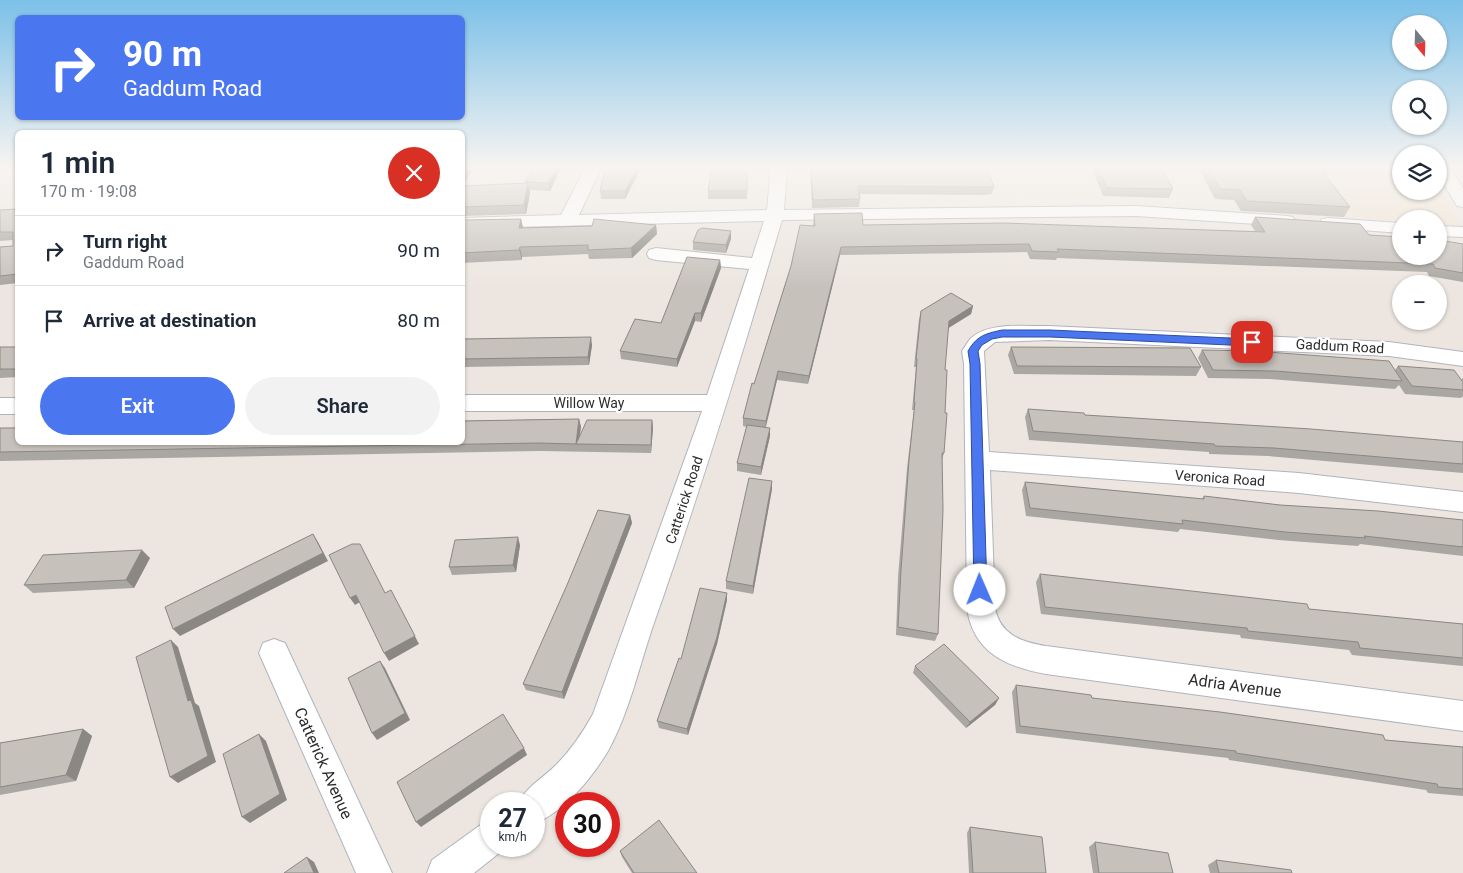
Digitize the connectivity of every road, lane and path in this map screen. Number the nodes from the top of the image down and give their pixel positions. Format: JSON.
{"nodes":[{"id":1,"x":574,"y":207,"type":"edge"},
{"id":2,"x":776,"y":207,"type":"edge"},
{"id":3,"x":775,"y":215,"type":"junction"},
{"id":4,"x":568,"y":219,"type":"junction"},
{"id":5,"x":465,"y":223,"type":"edge"},
{"id":6,"x":1392,"y":227,"type":"edge"},
{"id":7,"x":1447,"y":231,"type":"edge"},
{"id":8,"x":1463,"y":232,"type":"edge"},
{"id":9,"x":656,"y":254,"type":"dead end"},
{"id":10,"x":759,"y":264,"type":"junction"},
{"id":11,"x":978,"y":343,"type":"joint"},
{"id":12,"x":1463,"y":359,"type":"edge"},
{"id":13,"x":465,"y":403,"type":"edge"},
{"id":14,"x":715,"y":403,"type":"junction"},
{"id":15,"x":0,"y":406,"type":"edge"},
{"id":16,"x":15,"y":406,"type":"edge"},
{"id":17,"x":978,"y":460,"type":"junction"},
{"id":18,"x":1463,"y":502,"type":"edge"},
{"id":19,"x":274,"y":653,"type":"dead end"},
{"id":20,"x":1463,"y":716,"type":"edge"},
{"id":21,"x":545,"y":797,"type":"edge"},
{"id":22,"x":480,"y":846,"type":"edge"},
{"id":23,"x":374,"y":873,"type":"edge"},
{"id":24,"x":445,"y":873,"type":"edge"}],
"edges":[{"from":1,"to":4,"type":"street"},
{"from":2,"to":3,"type":"street","name":"Catterick Road"},
{"from":3,"to":4,"type":"street"},
{"from":3,"to":6,"type":"street"},
{"from":3,"to":10,"type":"street","name":"Catterick Road"},
{"from":4,"to":5,"type":"street"},
{"from":7,"to":8,"type":"street"},
{"from":9,"to":10,"type":"street"},
{"from":10,"to":14,"type":"street","name":"Catterick Road"},
{"from":11,"to":12,"type":"street","name":"Gaddum Road"},
{"from":11,"to":17,"type":"street","name":"Adria Avenue"},
{"from":13,"to":14,"type":"street","name":"Willow Way"},
{"from":14,"to":21,"type":"street","name":"Catterick Road"},
{"from":15,"to":16,"type":"street"},
{"from":17,"to":18,"type":"street","name":"Veronica Road"},
{"from":17,"to":20,"type":"street","name":"Adria Avenue"},
{"from":19,"to":23,"type":"street","name":"Catterick Avenue"},
{"from":22,"to":24,"type":"street"}]}
